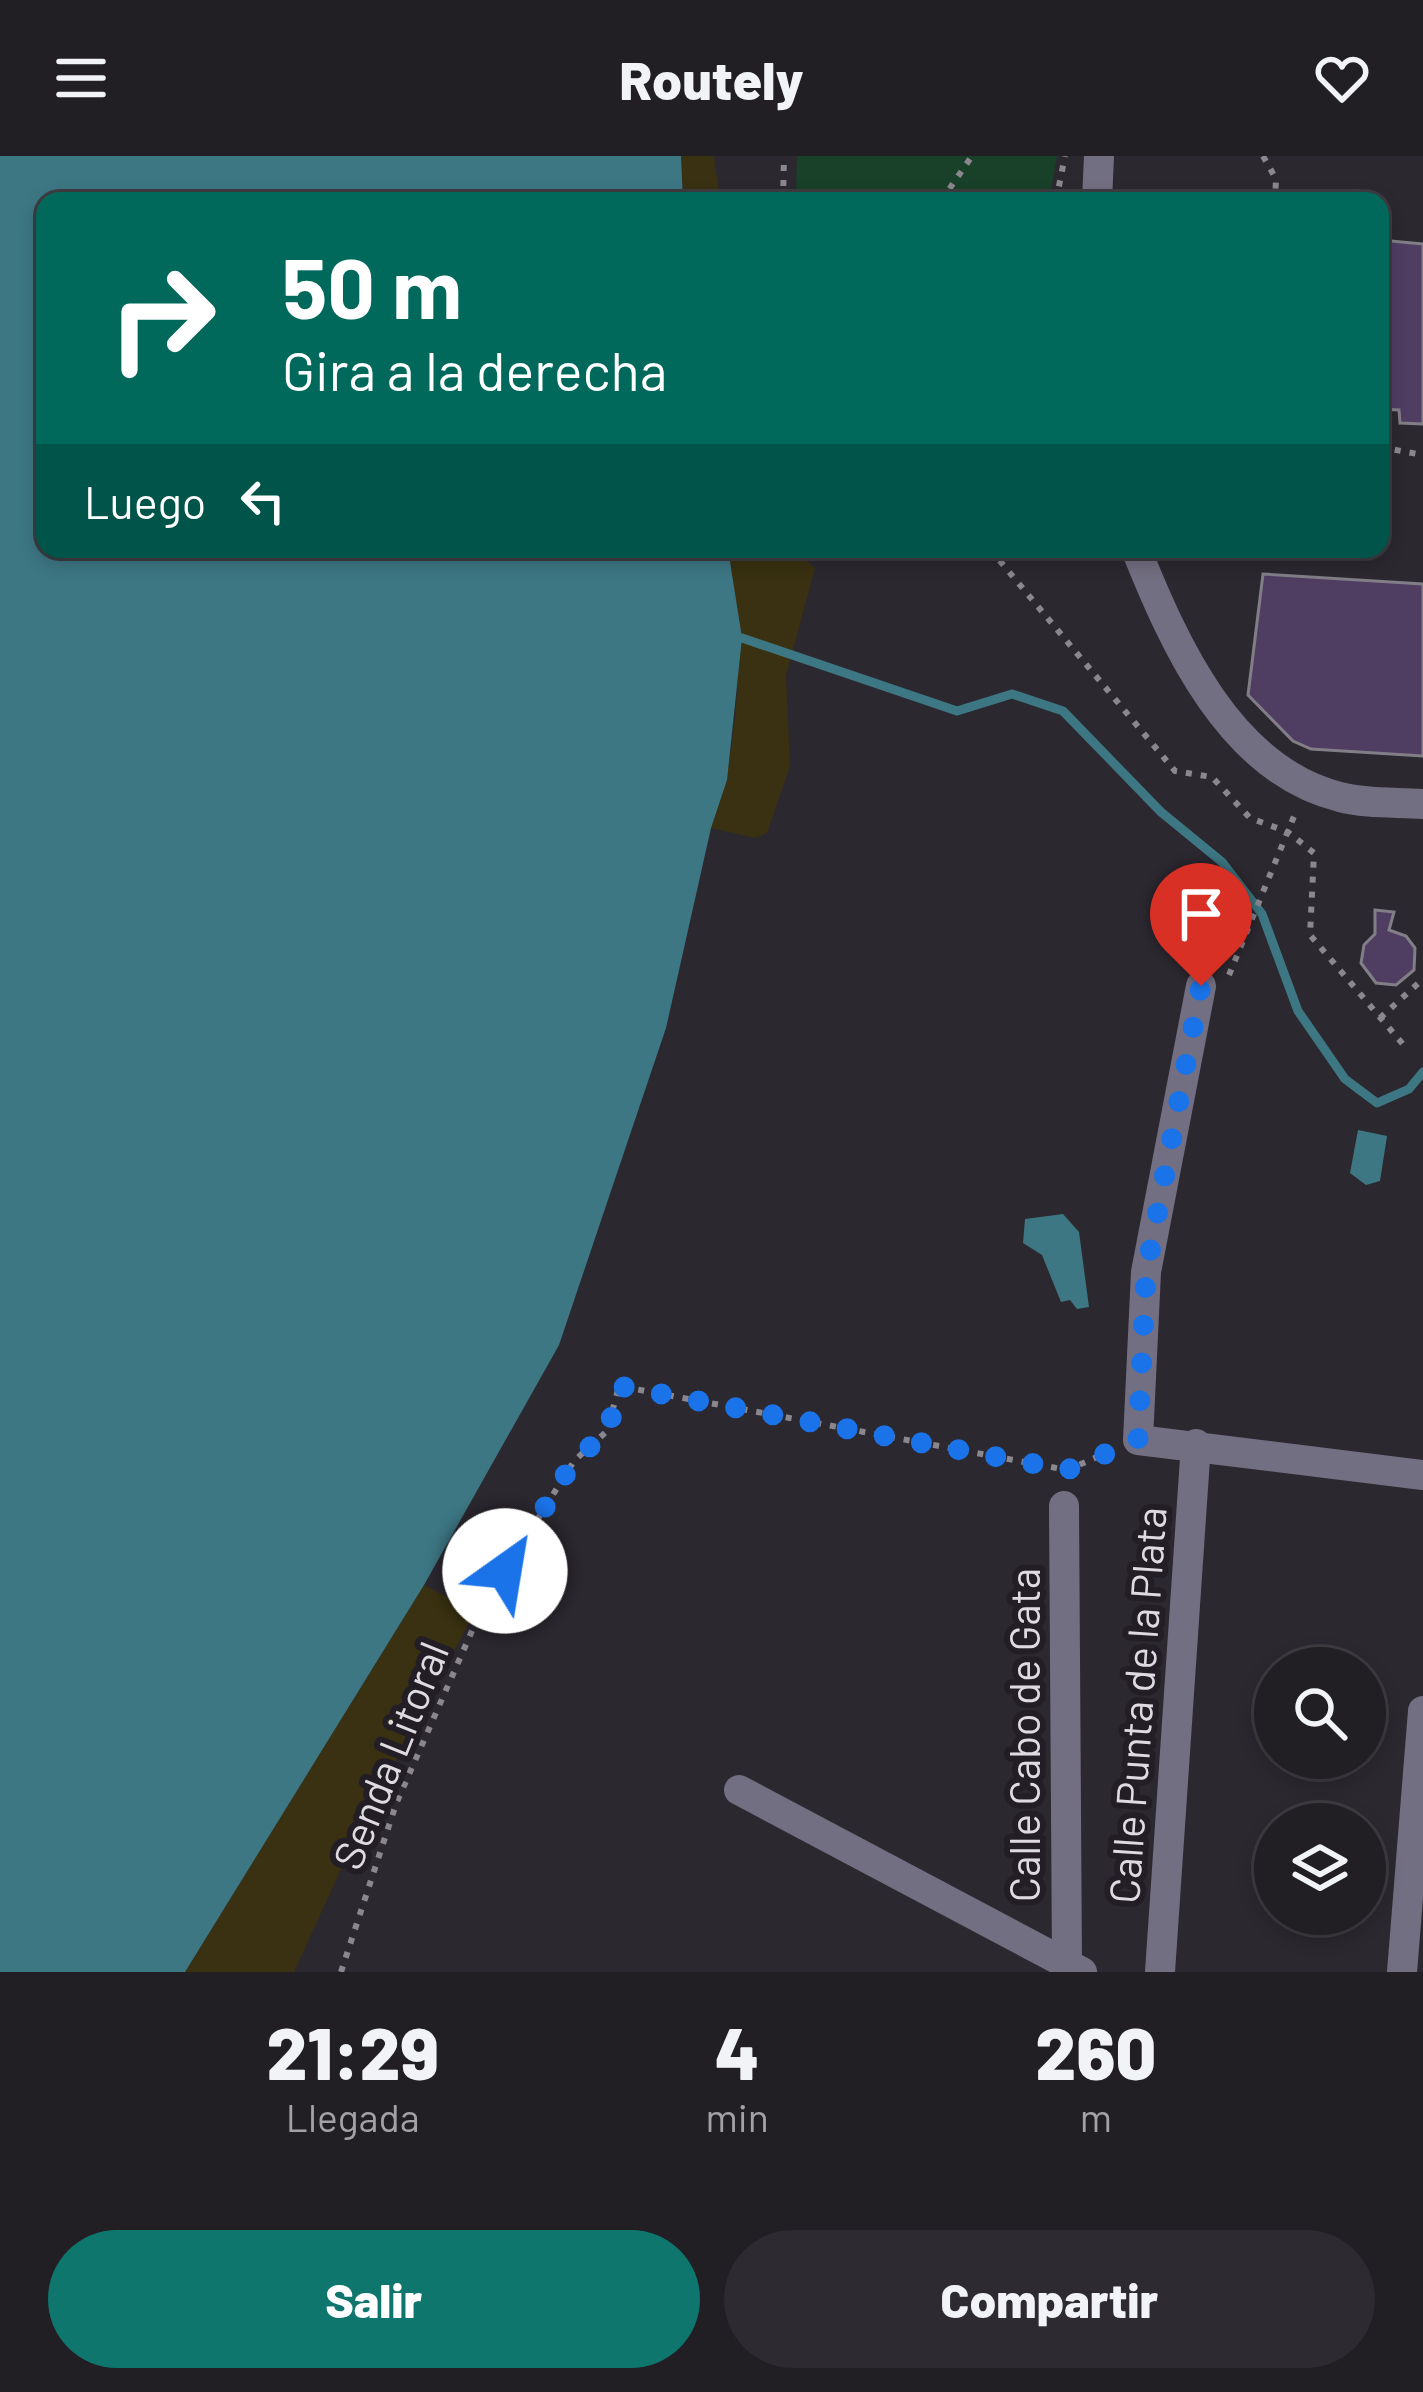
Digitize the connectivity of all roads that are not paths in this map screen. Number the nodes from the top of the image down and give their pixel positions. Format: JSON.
{"nodes":[{"id":1,"x":1099,"y":156,"type":"edge"},
{"id":2,"x":1097,"y":192,"type":"edge"},
{"id":3,"x":1140,"y":558,"type":"edge"},
{"id":4,"x":1423,"y":804,"type":"edge"},
{"id":5,"x":1213,"y":990,"type":"road end"},
{"id":6,"x":1196,"y":1444,"type":"junction"},
{"id":7,"x":1423,"y":1475,"type":"edge"},
{"id":8,"x":1064,"y":1506,"type":"dead end"},
{"id":9,"x":1423,"y":1711,"type":"edge"},
{"id":10,"x":740,"y":1790,"type":"dead end"},
{"id":11,"x":1075,"y":1968,"type":"edge"},
{"id":12,"x":1160,"y":1972,"type":"edge"},
{"id":13,"x":1402,"y":1972,"type":"edge"}],
"edges":[{"from":1,"to":2,"type":"street"},
{"from":3,"to":4,"type":"street"},
{"from":5,"to":6,"type":"street"},
{"from":6,"to":7,"type":"street"},
{"from":6,"to":12,"type":"street","name":"Calle Punta de la Plata"},
{"from":8,"to":11,"type":"street","name":"Calle Cabo de Gata"},
{"from":9,"to":13,"type":"street"},
{"from":10,"to":11,"type":"street"}]}
